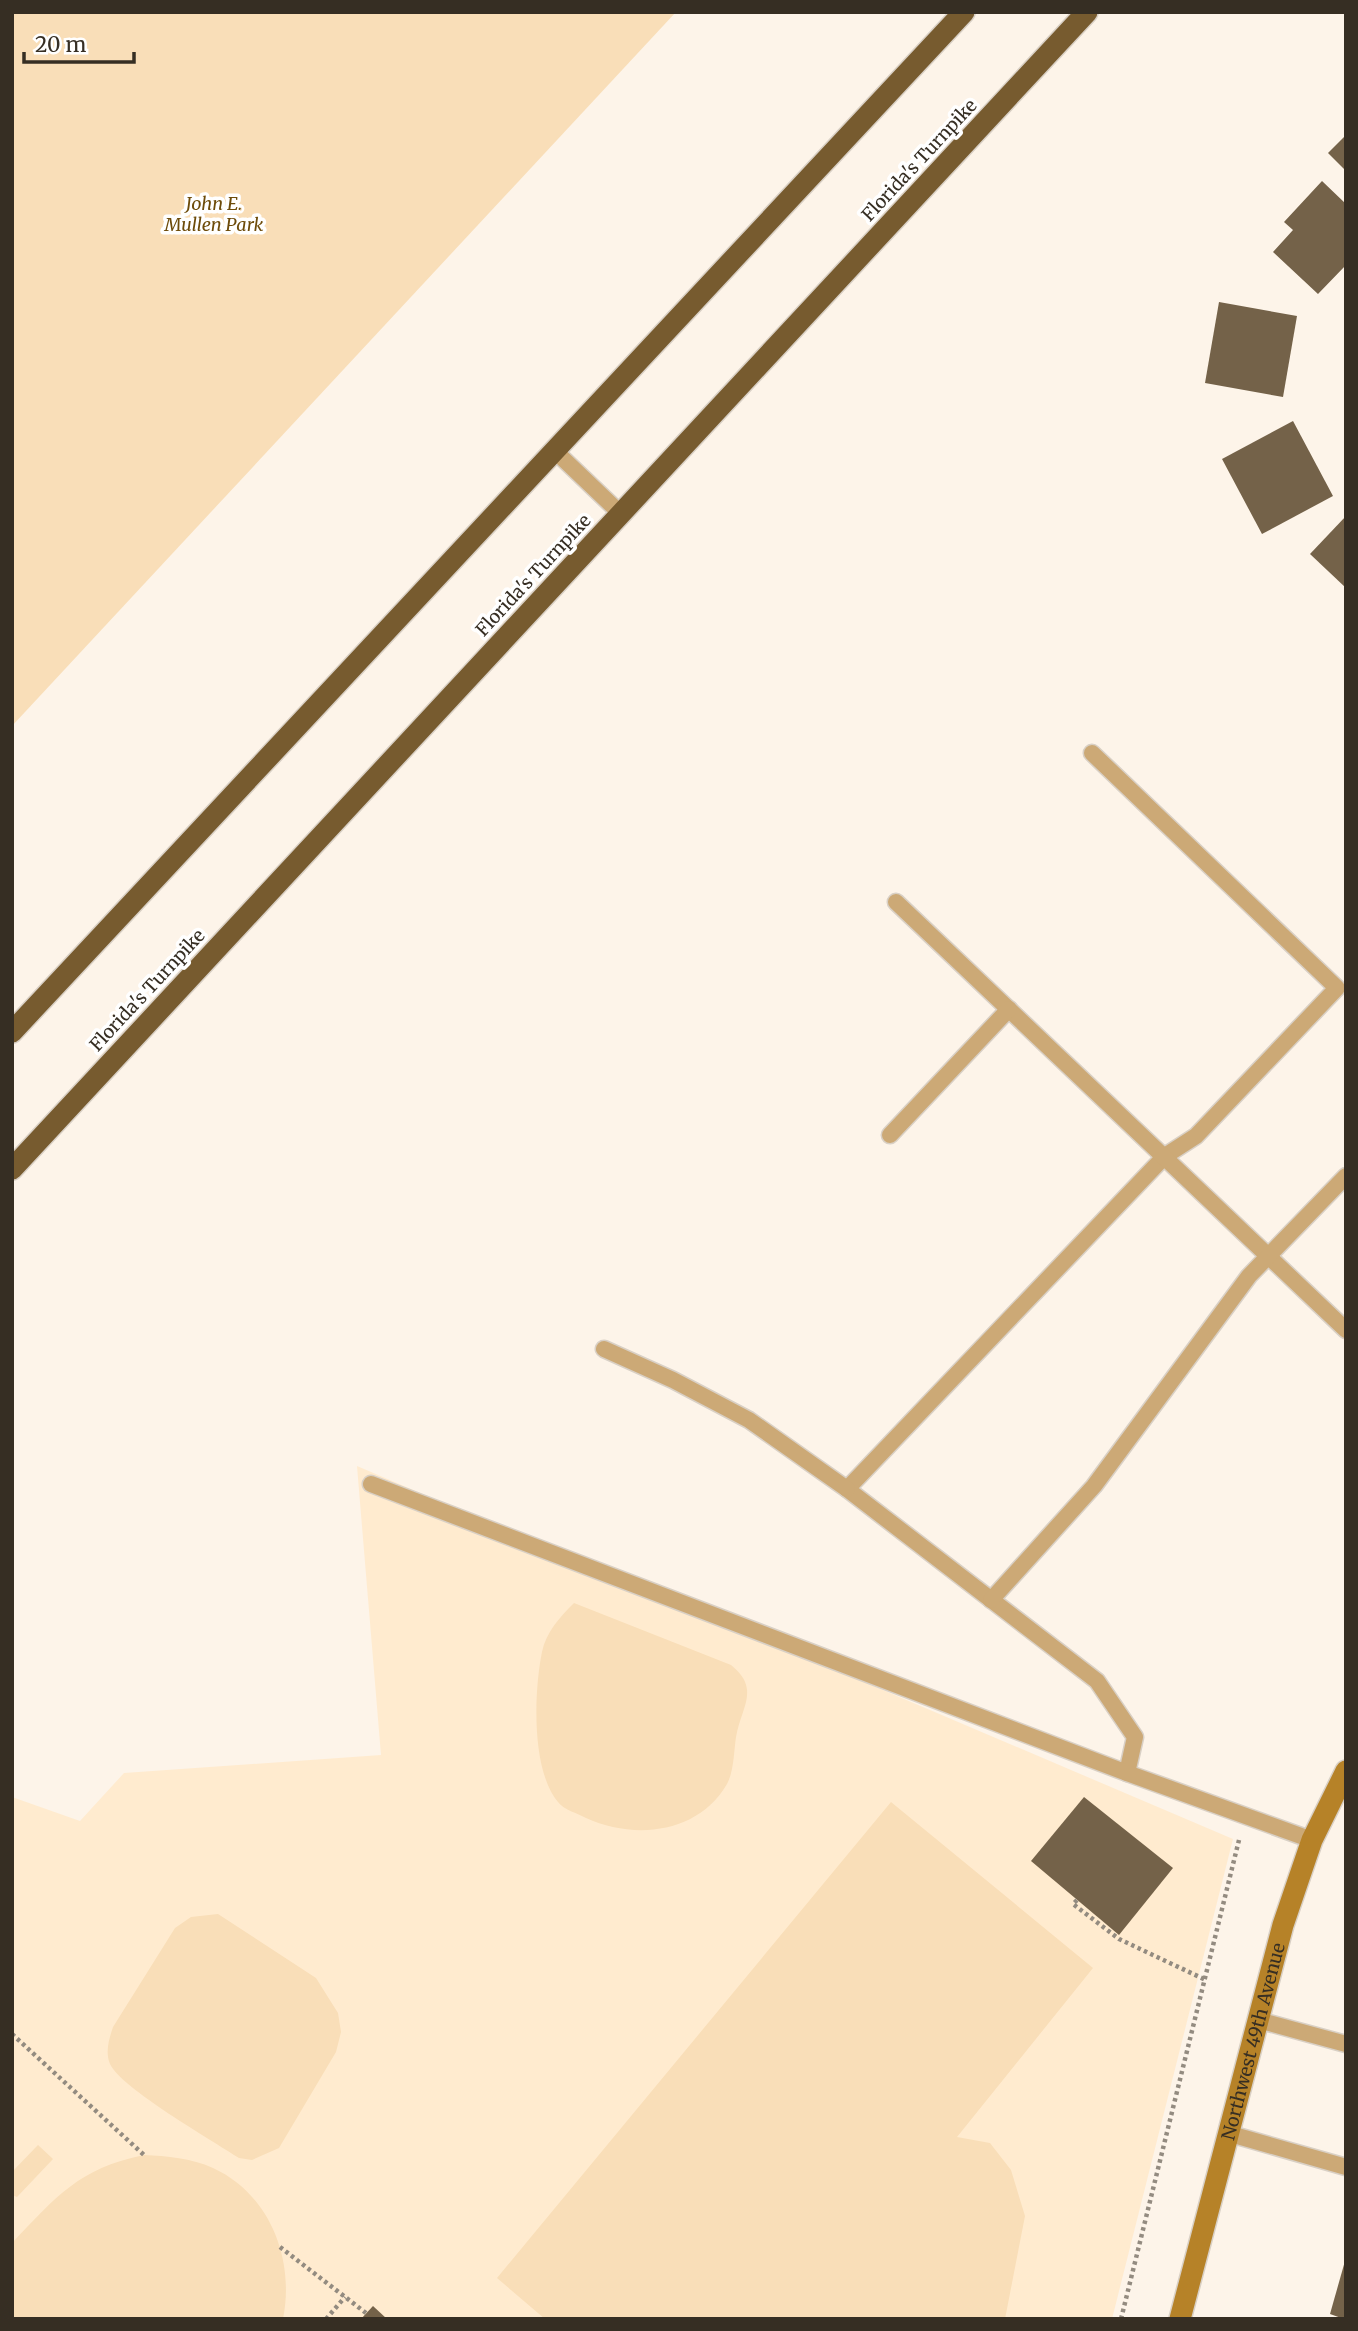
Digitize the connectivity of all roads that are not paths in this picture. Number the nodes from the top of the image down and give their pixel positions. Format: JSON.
{"nodes":[{"id":1,"x":964,"y":12,"type":"edge"},
{"id":2,"x":1087,"y":12,"type":"edge"},
{"id":3,"x":555,"y":452,"type":"junction"},
{"id":4,"x":621,"y":514,"type":"junction"},
{"id":5,"x":1091,"y":753,"type":"dead end"},
{"id":6,"x":896,"y":902,"type":"dead end"},
{"id":7,"x":1009,"y":1009,"type":"junction"},
{"id":8,"x":12,"y":1032,"type":"edge"},
{"id":9,"x":890,"y":1135,"type":"dead end"},
{"id":10,"x":1165,"y":1156,"type":"junction"},
{"id":11,"x":12,"y":1169,"type":"edge"},
{"id":12,"x":1346,"y":1176,"type":"edge"},
{"id":13,"x":1269,"y":1255,"type":"junction"},
{"id":14,"x":1346,"y":1330,"type":"edge"},
{"id":15,"x":604,"y":1349,"type":"dead end"},
{"id":16,"x":371,"y":1484,"type":"dead end"},
{"id":17,"x":847,"y":1489,"type":"junction"},
{"id":18,"x":991,"y":1600,"type":"junction"},
{"id":19,"x":1346,"y":1771,"type":"edge"},
{"id":20,"x":1127,"y":1773,"type":"junction"},
{"id":21,"x":1312,"y":1840,"type":"junction"},
{"id":22,"x":1258,"y":2020,"type":"junction"},
{"id":23,"x":1346,"y":2044,"type":"edge"},
{"id":24,"x":1227,"y":2133,"type":"junction"},
{"id":25,"x":1346,"y":2167,"type":"edge"},
{"id":26,"x":1180,"y":2319,"type":"edge"}],
"edges":[{"from":1,"to":3,"type":"highway"},
{"from":2,"to":4,"type":"highway","name":"Florida's Turnpike"},
{"from":3,"to":4,"type":"lane"},
{"from":3,"to":8,"type":"highway"},
{"from":4,"to":11,"type":"highway","name":"Florida's Turnpike"},
{"from":5,"to":10,"type":"lane"},
{"from":6,"to":7,"type":"lane"},
{"from":7,"to":9,"type":"lane"},
{"from":7,"to":10,"type":"lane"},
{"from":10,"to":13,"type":"lane"},
{"from":10,"to":17,"type":"lane"},
{"from":12,"to":13,"type":"lane"},
{"from":13,"to":14,"type":"lane"},
{"from":13,"to":18,"type":"lane"},
{"from":15,"to":17,"type":"lane"},
{"from":16,"to":20,"type":"lane"},
{"from":17,"to":18,"type":"lane"},
{"from":18,"to":20,"type":"lane"},
{"from":19,"to":21,"type":"street","name":"Northwest 49th Avenue"},
{"from":20,"to":21,"type":"lane"},
{"from":21,"to":22,"type":"street","name":"Northwest 49th Avenue"},
{"from":22,"to":23,"type":"lane"},
{"from":22,"to":24,"type":"street","name":"Northwest 49th Avenue"},
{"from":24,"to":25,"type":"lane"},
{"from":24,"to":26,"type":"street","name":"Northwest 49th Avenue"}]}
